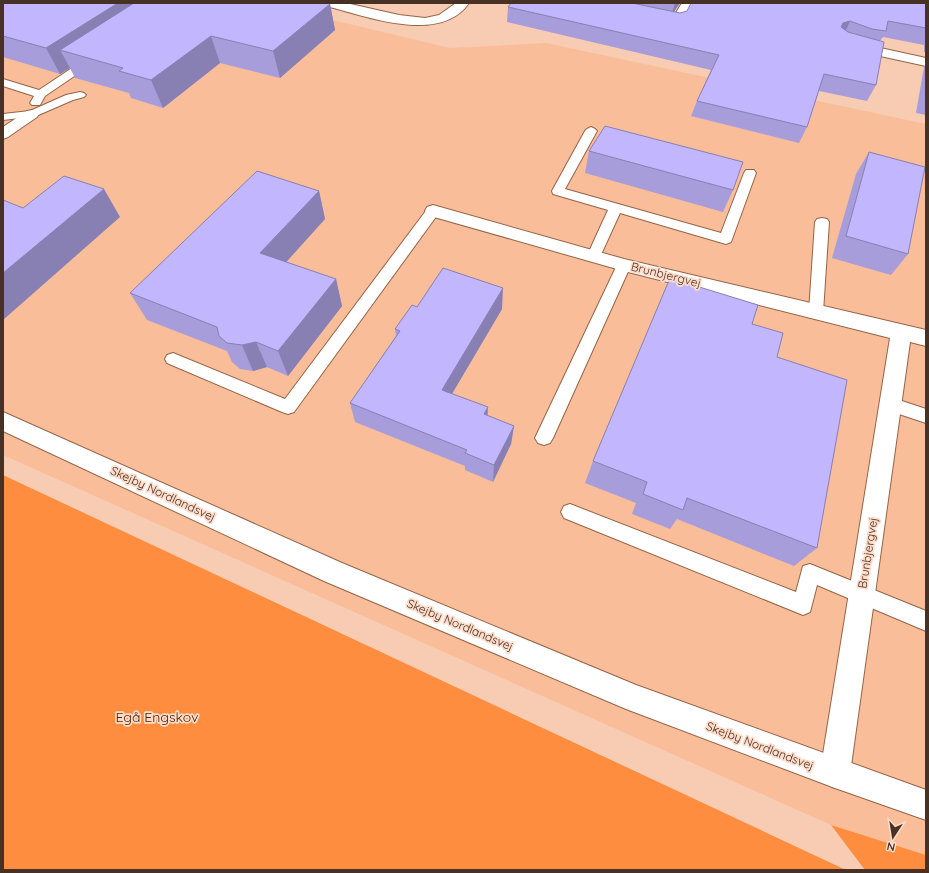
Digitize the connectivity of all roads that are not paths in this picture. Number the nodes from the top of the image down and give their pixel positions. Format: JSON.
{"nodes":[{"id":1,"x":330,"y":3,"type":"edge"},
{"id":2,"x":463,"y":3,"type":"edge"},
{"id":3,"x":688,"y":3,"type":"edge"},
{"id":4,"x":645,"y":17,"type":"edge"},
{"id":5,"x":842,"y":42,"type":"edge"},
{"id":6,"x":98,"y":55,"type":"edge"},
{"id":7,"x":926,"y":62,"type":"edge"},
{"id":8,"x":3,"y":82,"type":"edge"},
{"id":9,"x":40,"y":94,"type":"junction"},
{"id":10,"x":80,"y":95,"type":"dead end"},
{"id":11,"x":32,"y":114,"type":"junction"},
{"id":12,"x":3,"y":116,"type":"edge"},
{"id":13,"x":591,"y":131,"type":"dead end"},
{"id":14,"x":3,"y":134,"type":"edge"},
{"id":15,"x":750,"y":173,"type":"dead end"},
{"id":16,"x":616,"y":208,"type":"junction"},
{"id":17,"x":433,"y":210,"type":"joint"},
{"id":18,"x":822,"y":222,"type":"dead end"},
{"id":19,"x":594,"y":256,"type":"junction"},
{"id":20,"x":624,"y":265,"type":"junction"},
{"id":21,"x":816,"y":312,"type":"junction"},
{"id":22,"x":901,"y":333,"type":"junction"},
{"id":23,"x":926,"y":338,"type":"edge"},
{"id":24,"x":173,"y":360,"type":"dead end"},
{"id":25,"x":890,"y":404,"type":"junction"},
{"id":26,"x":926,"y":416,"type":"edge"},
{"id":27,"x":3,"y":421,"type":"edge"},
{"id":28,"x":544,"y":438,"type":"dead end"},
{"id":29,"x":570,"y":512,"type":"dead end"},
{"id":30,"x":862,"y":594,"type":"junction"},
{"id":31,"x":926,"y":621,"type":"edge"},
{"id":32,"x":834,"y":774,"type":"junction"},
{"id":33,"x":926,"y":805,"type":"edge"}],
"edges":[{"from":1,"to":2,"type":"street"},
{"from":3,"to":4,"type":"street"},
{"from":5,"to":7,"type":"street"},
{"from":6,"to":9,"type":"lane"},
{"from":8,"to":9,"type":"lane"},
{"from":9,"to":11,"type":"lane"},
{"from":10,"to":11,"type":"lane"},
{"from":11,"to":12,"type":"lane"},
{"from":11,"to":14,"type":"street"},
{"from":13,"to":16,"type":"lane"},
{"from":15,"to":16,"type":"lane"},
{"from":16,"to":19,"type":"lane"},
{"from":17,"to":19,"type":"street","name":"Brunbjergvej"},
{"from":17,"to":24,"type":"lane"},
{"from":18,"to":21,"type":"lane"},
{"from":19,"to":20,"type":"street","name":"Brunbjergvej"},
{"from":20,"to":21,"type":"street","name":"Brunbjergvej"},
{"from":20,"to":28,"type":"lane"},
{"from":21,"to":22,"type":"street","name":"Brunbjergvej"},
{"from":22,"to":23,"type":"street","name":"Brunbjergvej"},
{"from":22,"to":25,"type":"street","name":"Brunbjergvej"},
{"from":25,"to":26,"type":"lane"},
{"from":25,"to":30,"type":"street","name":"Brunbjergvej"},
{"from":27,"to":32,"type":"street","name":"Skejby Nordlandsvej"},
{"from":29,"to":30,"type":"lane"},
{"from":30,"to":31,"type":"lane"},
{"from":30,"to":32,"type":"street","name":"Brunbjergvej"},
{"from":32,"to":33,"type":"street","name":"Skejby Nordlandsvej"}]}
